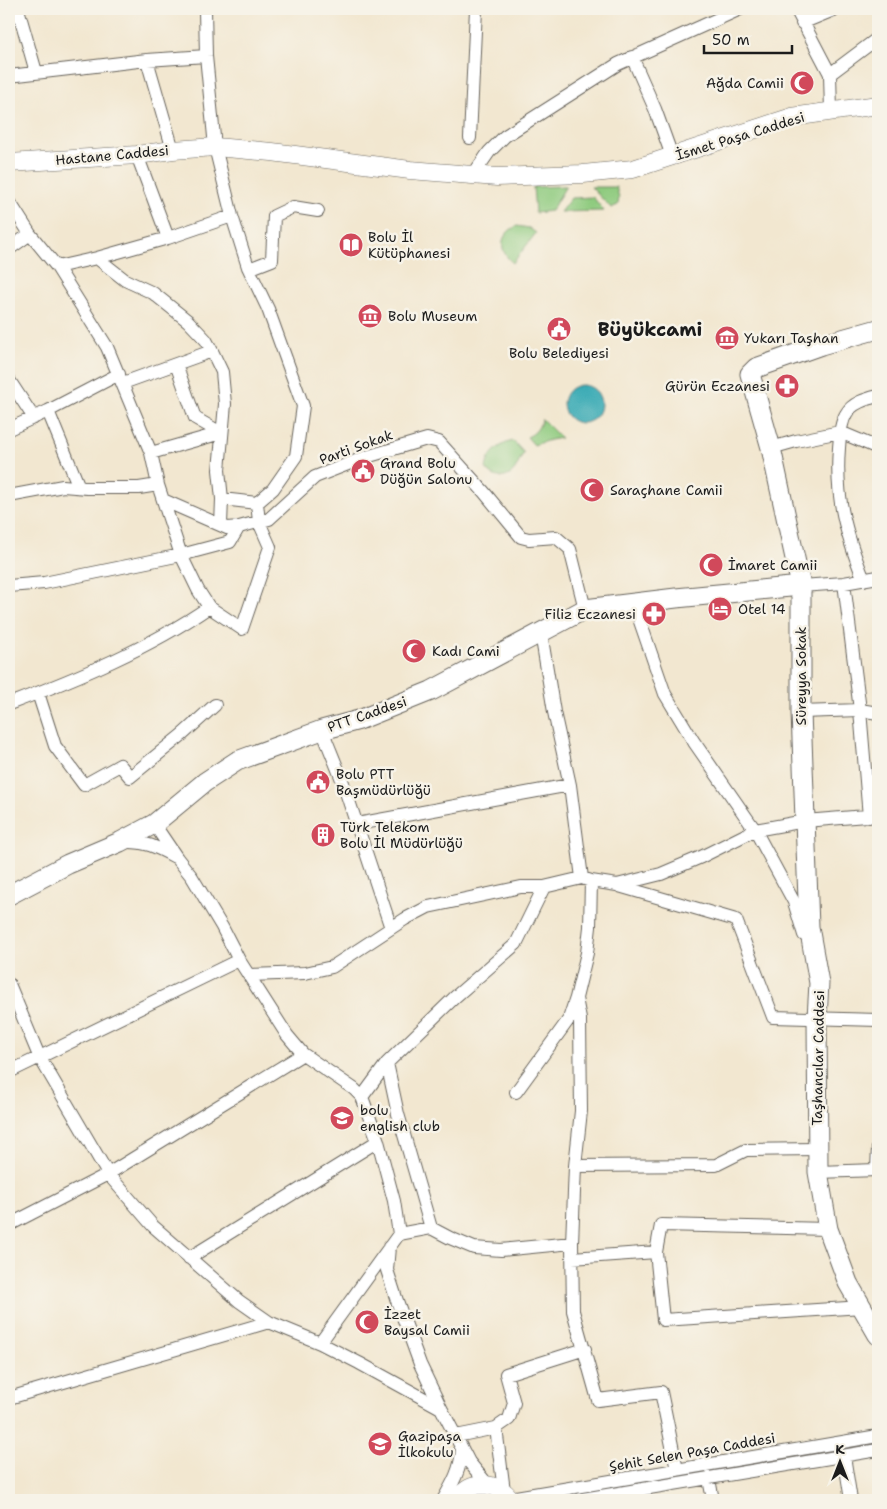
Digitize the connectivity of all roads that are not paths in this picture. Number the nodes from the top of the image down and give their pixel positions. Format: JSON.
{"nodes":[{"id":1,"x":18,"y":9,"type":"edge"},
{"id":2,"x":205,"y":9,"type":"edge"},
{"id":3,"x":476,"y":9,"type":"edge"},
{"id":4,"x":740,"y":9,"type":"edge"},
{"id":5,"x":796,"y":9,"type":"edge"},
{"id":6,"x":836,"y":9,"type":"edge"},
{"id":7,"x":802,"y":22,"type":"junction"},
{"id":8,"x":878,"y":38,"type":"edge"},
{"id":9,"x":206,"y":56,"type":"junction"},
{"id":10,"x":632,"y":57,"type":"junction"},
{"id":11,"x":147,"y":60,"type":"junction"},
{"id":12,"x":36,"y":72,"type":"junction"},
{"id":13,"x":830,"y":74,"type":"junction"},
{"id":14,"x":9,"y":76,"type":"edge"},
{"id":15,"x":878,"y":104,"type":"edge"},
{"id":16,"x":831,"y":112,"type":"junction"},
{"id":17,"x":470,"y":138,"type":"dead end"},
{"id":18,"x":215,"y":147,"type":"junction"},
{"id":19,"x":172,"y":150,"type":"junction"},
{"id":20,"x":138,"y":155,"type":"junction"},
{"id":21,"x":672,"y":156,"type":"junction"},
{"id":22,"x":9,"y":163,"type":"edge"},
{"id":23,"x":473,"y":175,"type":"junction"},
{"id":24,"x":9,"y":201,"type":"edge"},
{"id":25,"x":318,"y":210,"type":"dead end"},
{"id":26,"x":232,"y":216,"type":"junction"},
{"id":27,"x":30,"y":234,"type":"junction"},
{"id":28,"x":168,"y":238,"type":"junction"},
{"id":29,"x":9,"y":249,"type":"edge"},
{"id":30,"x":97,"y":258,"type":"junction"},
{"id":31,"x":248,"y":267,"type":"junction"},
{"id":32,"x":57,"y":268,"type":"junction"},
{"id":33,"x":878,"y":329,"type":"edge"},
{"id":34,"x":212,"y":351,"type":"junction"},
{"id":35,"x":176,"y":364,"type":"junction"},
{"id":36,"x":121,"y":378,"type":"junction"},
{"id":37,"x":9,"y":380,"type":"edge"},
{"id":38,"x":878,"y":396,"type":"edge"},
{"id":39,"x":48,"y":411,"type":"junction"},
{"id":40,"x":34,"y":418,"type":"junction"},
{"id":41,"x":9,"y":429,"type":"edge"},
{"id":42,"x":840,"y":432,"type":"junction"},
{"id":43,"x":221,"y":433,"type":"junction"},
{"id":44,"x":771,"y":448,"type":"junction"},
{"id":45,"x":878,"y":448,"type":"edge"},
{"id":46,"x":151,"y":453,"type":"junction"},
{"id":47,"x":158,"y":485,"type":"junction"},
{"id":48,"x":79,"y":487,"type":"junction"},
{"id":49,"x":9,"y":496,"type":"edge"},
{"id":50,"x":222,"y":499,"type":"junction"},
{"id":51,"x":163,"y":500,"type":"junction"},
{"id":52,"x":257,"y":504,"type":"junction"},
{"id":53,"x":264,"y":521,"type":"junction"},
{"id":54,"x":221,"y":525,"type":"junction"},
{"id":55,"x":239,"y":527,"type":"junction"},
{"id":56,"x":181,"y":556,"type":"junction"},
{"id":57,"x":878,"y":578,"type":"edge"},
{"id":58,"x":864,"y":580,"type":"junction"},
{"id":59,"x":844,"y":583,"type":"junction"},
{"id":60,"x":9,"y":586,"type":"edge"},
{"id":61,"x":801,"y":586,"type":"junction"},
{"id":62,"x":634,"y":604,"type":"junction"},
{"id":63,"x":209,"y":607,"type":"junction"},
{"id":64,"x":585,"y":610,"type":"junction"},
{"id":65,"x":541,"y":633,"type":"junction"},
{"id":66,"x":38,"y":693,"type":"junction"},
{"id":67,"x":9,"y":704,"type":"edge"},
{"id":68,"x":215,"y":705,"type":"dead end"},
{"id":69,"x":860,"y":710,"type":"junction"},
{"id":70,"x":801,"y":712,"type":"junction"},
{"id":71,"x":878,"y":713,"type":"edge"},
{"id":72,"x":322,"y":730,"type":"junction"},
{"id":73,"x":570,"y":785,"type":"junction"},
{"id":74,"x":874,"y":816,"type":"edge"},
{"id":75,"x":805,"y":821,"type":"junction"},
{"id":76,"x":154,"y":824,"type":"junction"},
{"id":77,"x":357,"y":824,"type":"junction"},
{"id":78,"x":755,"y":830,"type":"junction"},
{"id":79,"x":120,"y":842,"type":"junction"},
{"id":80,"x":177,"y":858,"type":"junction"},
{"id":81,"x":587,"y":880,"type":"junction"},
{"id":82,"x":617,"y":886,"type":"junction"},
{"id":83,"x":544,"y":887,"type":"junction"},
{"id":84,"x":9,"y":894,"type":"edge"},
{"id":85,"x":392,"y":928,"type":"junction"},
{"id":86,"x":239,"y":960,"type":"junction"},
{"id":87,"x":250,"y":975,"type":"junction"},
{"id":88,"x":819,"y":983,"type":"junction"},
{"id":89,"x":9,"y":984,"type":"edge"},
{"id":90,"x":576,"y":998,"type":"junction"},
{"id":91,"x":817,"y":1018,"type":"junction"},
{"id":92,"x":878,"y":1020,"type":"edge"},
{"id":93,"x":303,"y":1054,"type":"junction"},
{"id":94,"x":39,"y":1056,"type":"junction"},
{"id":95,"x":387,"y":1063,"type":"junction"},
{"id":96,"x":9,"y":1072,"type":"edge"},
{"id":97,"x":516,"y":1092,"type":"dead end"},
{"id":98,"x":362,"y":1097,"type":"junction"},
{"id":99,"x":378,"y":1141,"type":"junction"},
{"id":100,"x":878,"y":1146,"type":"edge"},
{"id":101,"x":816,"y":1149,"type":"junction"},
{"id":102,"x":575,"y":1166,"type":"junction"},
{"id":103,"x":818,"y":1172,"type":"junction"},
{"id":104,"x":108,"y":1174,"type":"junction"},
{"id":105,"x":9,"y":1225,"type":"edge"},
{"id":106,"x":431,"y":1228,"type":"junction"},
{"id":107,"x":828,"y":1230,"type":"junction"},
{"id":108,"x":399,"y":1234,"type":"junction"},
{"id":109,"x":572,"y":1243,"type":"junction"},
{"id":110,"x":389,"y":1247,"type":"junction"},
{"id":111,"x":656,"y":1252,"type":"junction"},
{"id":112,"x":189,"y":1258,"type":"junction"},
{"id":113,"x":572,"y":1258,"type":"junction"},
{"id":114,"x":862,"y":1307,"type":"junction"},
{"id":115,"x":269,"y":1322,"type":"junction"},
{"id":116,"x":878,"y":1335,"type":"edge"},
{"id":117,"x":320,"y":1343,"type":"junction"},
{"id":118,"x":585,"y":1349,"type":"junction"},
{"id":119,"x":9,"y":1398,"type":"edge"},
{"id":120,"x":441,"y":1408,"type":"junction"},
{"id":121,"x":496,"y":1428,"type":"junction"},
{"id":122,"x":456,"y":1436,"type":"junction"},
{"id":123,"x":878,"y":1436,"type":"edge"},
{"id":124,"x":462,"y":1449,"type":"junction"},
{"id":125,"x":878,"y":1450,"type":"edge"},
{"id":126,"x":844,"y":1456,"type":"junction"},
{"id":127,"x":470,"y":1462,"type":"junction"},
{"id":128,"x":677,"y":1470,"type":"junction"},
{"id":129,"x":709,"y":1479,"type":"junction"},
{"id":130,"x":503,"y":1494,"type":"edge"},
{"id":131,"x":456,"y":1498,"type":"edge"},
{"id":132,"x":577,"y":1500,"type":"edge"},
{"id":133,"x":713,"y":1500,"type":"edge"},
{"id":134,"x":851,"y":1500,"type":"edge"}],
"edges":[{"from":1,"to":12,"type":"street"},
{"from":2,"to":9,"type":"street"},
{"from":3,"to":17,"type":"street"},
{"from":4,"to":10,"type":"street"},
{"from":5,"to":7,"type":"street"},
{"from":6,"to":7,"type":"street"},
{"from":7,"to":13,"type":"street"},
{"from":8,"to":13,"type":"street"},
{"from":9,"to":11,"type":"street"},
{"from":9,"to":18,"type":"street"},
{"from":10,"to":21,"type":"street"},
{"from":10,"to":23,"type":"street"},
{"from":11,"to":12,"type":"street"},
{"from":11,"to":19,"type":"street"},
{"from":12,"to":14,"type":"street"},
{"from":13,"to":16,"type":"street"},
{"from":15,"to":16,"type":"main road","name":"İsmet Paşa Caddesi"},
{"from":16,"to":21,"type":"main road","name":"İsmet Paşa Caddesi"},
{"from":18,"to":19,"type":"main road","name":"Hastane Caddesi"},
{"from":18,"to":23,"type":"main road","name":"Hastane Caddesi"},
{"from":18,"to":26,"type":"street"},
{"from":19,"to":20,"type":"main road","name":"Hastane Caddesi"},
{"from":20,"to":22,"type":"main road","name":"Hastane Caddesi"},
{"from":20,"to":28,"type":"street"},
{"from":21,"to":23,"type":"main road","name":"İsmet Paşa Caddesi"},
{"from":24,"to":27,"type":"street"},
{"from":25,"to":31,"type":"street"},
{"from":26,"to":28,"type":"street"},
{"from":26,"to":31,"type":"street"},
{"from":27,"to":29,"type":"street"},
{"from":27,"to":32,"type":"street"},
{"from":28,"to":30,"type":"street"},
{"from":30,"to":32,"type":"street"},
{"from":30,"to":34,"type":"street"},
{"from":31,"to":52,"type":"street"},
{"from":32,"to":36,"type":"street"},
{"from":33,"to":44,"type":"main road","name":"Süreyya Sokak"},
{"from":34,"to":35,"type":"street"},
{"from":34,"to":43,"type":"street"},
{"from":35,"to":36,"type":"street"},
{"from":35,"to":43,"type":"street"},
{"from":36,"to":39,"type":"street"},
{"from":36,"to":46,"type":"street"},
{"from":37,"to":40,"type":"street"},
{"from":38,"to":42,"type":"street"},
{"from":39,"to":40,"type":"street"},
{"from":39,"to":48,"type":"street"},
{"from":40,"to":41,"type":"street"},
{"from":42,"to":44,"type":"street"},
{"from":42,"to":45,"type":"street"},
{"from":42,"to":58,"type":"street"},
{"from":43,"to":46,"type":"street"},
{"from":43,"to":50,"type":"street"},
{"from":44,"to":61,"type":"main road","name":"Süreyya Sokak"},
{"from":46,"to":47,"type":"street"},
{"from":47,"to":48,"type":"street"},
{"from":47,"to":51,"type":"street"},
{"from":48,"to":49,"type":"street"},
{"from":50,"to":52,"type":"street"},
{"from":50,"to":54,"type":"street"},
{"from":51,"to":54,"type":"street"},
{"from":51,"to":56,"type":"street"},
{"from":52,"to":53,"type":"street"},
{"from":53,"to":55,"type":"street"},
{"from":53,"to":63,"type":"street"},
{"from":53,"to":64,"type":"street","name":"Parti Sokak"},
{"from":54,"to":55,"type":"street"},
{"from":55,"to":56,"type":"street"},
{"from":56,"to":60,"type":"street"},
{"from":56,"to":63,"type":"street"},
{"from":57,"to":58,"type":"street"},
{"from":58,"to":59,"type":"street"},
{"from":59,"to":61,"type":"street"},
{"from":59,"to":69,"type":"street"},
{"from":61,"to":62,"type":"main road"},
{"from":61,"to":70,"type":"main road","name":"Süreyya Sokak"},
{"from":62,"to":64,"type":"main road"},
{"from":62,"to":78,"type":"street","name":"Taşhancılar Caddesi"},
{"from":63,"to":66,"type":"street"},
{"from":64,"to":65,"type":"main road","name":"PTT Caddesi"},
{"from":65,"to":72,"type":"main road","name":"PTT Caddesi"},
{"from":65,"to":73,"type":"street"},
{"from":66,"to":67,"type":"street"},
{"from":66,"to":68,"type":"street"},
{"from":69,"to":70,"type":"street"},
{"from":69,"to":71,"type":"street"},
{"from":69,"to":74,"type":"street"},
{"from":70,"to":75,"type":"main road","name":"Süreyya Sokak"},
{"from":72,"to":76,"type":"main road","name":"PTT Caddesi"},
{"from":72,"to":77,"type":"street"},
{"from":73,"to":77,"type":"street"},
{"from":73,"to":81,"type":"street"},
{"from":74,"to":75,"type":"street"},
{"from":75,"to":78,"type":"street"},
{"from":75,"to":88,"type":"main road","name":"Süreyya Sokak"},
{"from":76,"to":79,"type":"main road","name":"PTT Caddesi"},
{"from":76,"to":80,"type":"street"},
{"from":77,"to":85,"type":"street"},
{"from":78,"to":82,"type":"street"},
{"from":78,"to":88,"type":"street","name":"Taşhancılar Caddesi"},
{"from":79,"to":80,"type":"street"},
{"from":79,"to":84,"type":"main road","name":"PTT Caddesi"},
{"from":80,"to":86,"type":"street"},
{"from":81,"to":82,"type":"street"},
{"from":81,"to":83,"type":"street"},
{"from":81,"to":90,"type":"street"},
{"from":82,"to":91,"type":"street"},
{"from":83,"to":85,"type":"street"},
{"from":83,"to":95,"type":"street"},
{"from":85,"to":87,"type":"street"},
{"from":86,"to":87,"type":"street"},
{"from":86,"to":94,"type":"street"},
{"from":87,"to":93,"type":"street"},
{"from":88,"to":91,"type":"main road","name":"Taşhancılar Caddesi"},
{"from":89,"to":94,"type":"street"},
{"from":90,"to":97,"type":"street"},
{"from":90,"to":102,"type":"street"},
{"from":91,"to":92,"type":"street"},
{"from":91,"to":101,"type":"main road","name":"Taşhancılar Caddesi"},
{"from":93,"to":98,"type":"street"},
{"from":93,"to":104,"type":"street"},
{"from":94,"to":96,"type":"street"},
{"from":94,"to":104,"type":"street"},
{"from":95,"to":98,"type":"street"},
{"from":95,"to":106,"type":"street"},
{"from":98,"to":99,"type":"street"},
{"from":99,"to":108,"type":"street"},
{"from":99,"to":112,"type":"street"},
{"from":100,"to":103,"type":"street"},
{"from":101,"to":102,"type":"street"},
{"from":101,"to":103,"type":"main road","name":"Taşhancılar Caddesi"},
{"from":102,"to":109,"type":"street"},
{"from":103,"to":107,"type":"main road","name":"Taşhancılar Caddesi"},
{"from":104,"to":105,"type":"street"},
{"from":104,"to":112,"type":"street"},
{"from":106,"to":108,"type":"street"},
{"from":106,"to":109,"type":"street"},
{"from":107,"to":111,"type":"street"},
{"from":107,"to":114,"type":"main road","name":"Taşhancılar Caddesi"},
{"from":108,"to":110,"type":"street"},
{"from":109,"to":113,"type":"street"},
{"from":110,"to":117,"type":"street"},
{"from":110,"to":120,"type":"street"},
{"from":111,"to":113,"type":"street"},
{"from":111,"to":114,"type":"street"},
{"from":112,"to":115,"type":"street"},
{"from":113,"to":118,"type":"street"},
{"from":114,"to":116,"type":"main road","name":"Taşhancılar Caddesi"},
{"from":115,"to":117,"type":"street"},
{"from":115,"to":119,"type":"street"},
{"from":117,"to":120,"type":"street"},
{"from":118,"to":121,"type":"street"},
{"from":118,"to":128,"type":"street"},
{"from":120,"to":122,"type":"street"},
{"from":121,"to":122,"type":"street"},
{"from":121,"to":130,"type":"street"},
{"from":122,"to":124,"type":"street"},
{"from":123,"to":128,"type":"street","name":"Şehit Selen Paşa Caddesi"},
{"from":124,"to":127,"type":"street"},
{"from":124,"to":131,"type":"street"},
{"from":125,"to":126,"type":"street"},
{"from":126,"to":129,"type":"street"},
{"from":126,"to":134,"type":"street"},
{"from":127,"to":130,"type":"street"},
{"from":127,"to":131,"type":"street"},
{"from":128,"to":130,"type":"street","name":"Şehit Selen Paşa Caddesi"},
{"from":129,"to":132,"type":"street"},
{"from":129,"to":133,"type":"street"},
{"from":130,"to":131,"type":"main road"}]}
